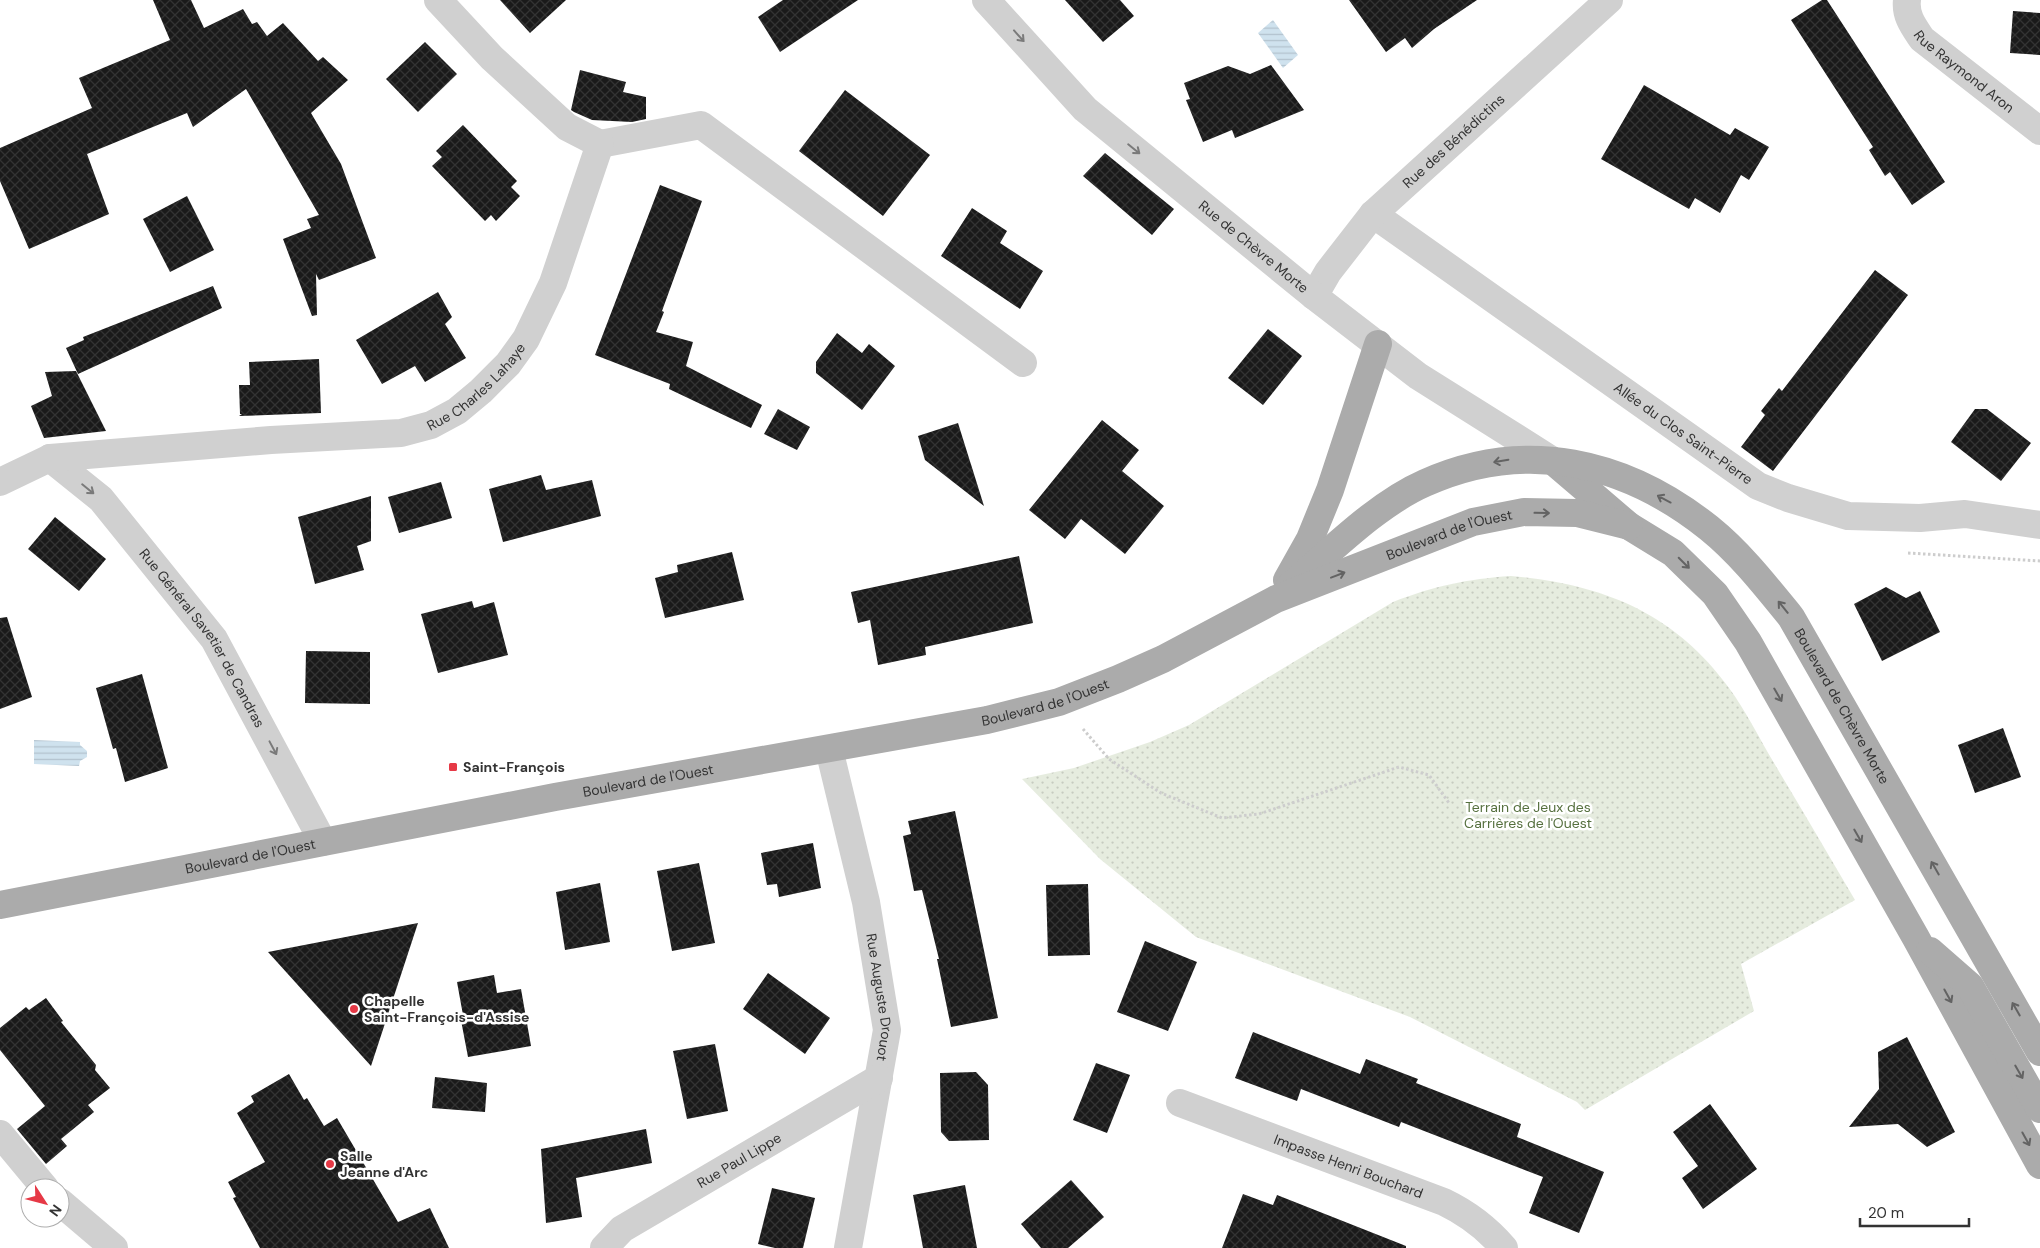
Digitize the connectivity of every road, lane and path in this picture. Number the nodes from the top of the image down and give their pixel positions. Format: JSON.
{"nodes":[{"id":1,"x":438,"y":0,"type":"edge"},
{"id":2,"x":986,"y":0,"type":"edge"},
{"id":3,"x":1610,"y":0,"type":"edge"},
{"id":4,"x":1907,"y":0,"type":"edge"},
{"id":5,"x":2040,"y":131,"type":"edge"},
{"id":6,"x":600,"y":144,"type":"junction"},
{"id":7,"x":1373,"y":214,"type":"junction"},
{"id":8,"x":1314,"y":296,"type":"junction"},
{"id":9,"x":1378,"y":344,"type":"junction"},
{"id":10,"x":1023,"y":363,"type":"dead end"},
{"id":11,"x":50,"y":458,"type":"junction"},
{"id":12,"x":1550,"y":459,"type":"junction"},
{"id":13,"x":0,"y":482,"type":"edge"},
{"id":14,"x":2040,"y":525,"type":"edge"},
{"id":15,"x":1629,"y":526,"type":"junction"},
{"id":16,"x":1276,"y":599,"type":"junction"},
{"id":17,"x":1059,"y":702,"type":"junction"},
{"id":18,"x":829,"y":749,"type":"junction"},
{"id":19,"x":1449,"y":802,"type":"dead end"},
{"id":20,"x":323,"y":842,"type":"junction"},
{"id":21,"x":0,"y":905,"type":"edge"},
{"id":22,"x":1916,"y":938,"type":"junction"},
{"id":23,"x":2040,"y":1052,"type":"edge"},
{"id":24,"x":879,"y":1078,"type":"junction"},
{"id":25,"x":1180,"y":1103,"type":"dead end"},
{"id":26,"x":2040,"y":1108,"type":"edge"},
{"id":27,"x":0,"y":1134,"type":"edge"},
{"id":28,"x":2040,"y":1165,"type":"edge"},
{"id":29,"x":37,"y":1178,"type":"edge"},
{"id":30,"x":70,"y":1211,"type":"edge"},
{"id":31,"x":114,"y":1248,"type":"edge"},
{"id":32,"x":604,"y":1248,"type":"edge"},
{"id":33,"x":848,"y":1248,"type":"edge"},
{"id":34,"x":1504,"y":1248,"type":"edge"}],
"edges":[{"from":1,"to":6,"type":"street"},
{"from":2,"to":8,"type":"street","name":"Rue de Chèvre Morte","one_way":true},
{"from":3,"to":7,"type":"street","name":"Rue des Bénédictins"},
{"from":4,"to":5,"type":"street","name":"Rue Raymond Aron"},
{"from":6,"to":10,"type":"street"},
{"from":6,"to":11,"type":"street","name":"Rue Charles Lahaye"},
{"from":7,"to":8,"type":"street","name":"Rue des Bénédictins"},
{"from":7,"to":14,"type":"street","name":"Allée du Clos Saint-Pierre"},
{"from":8,"to":9,"type":"street","name":"Rue de Chèvre Morte"},
{"from":9,"to":12,"type":"street","name":"Rue de Chèvre Morte"},
{"from":9,"to":16,"type":"main road"},
{"from":11,"to":13,"type":"street","name":"Rue Charles Lahaye"},
{"from":11,"to":20,"type":"street","name":"Rue Général Savetier de Candras","one_way":true},
{"from":12,"to":15,"type":"main road"},
{"from":12,"to":16,"type":"main road","name":"Boulevard de l'Ouest","one_way":true},
{"from":23,"to":12,"type":"main road","name":"Boulevard de Chèvre Morte","one_way":true},
{"from":16,"to":15,"type":"main road","name":"Boulevard de l'Ouest","one_way":true},
{"from":15,"to":22,"type":"main road","one_way":true},
{"from":16,"to":17,"type":"main road","name":"Boulevard de l'Ouest"},
{"from":17,"to":18,"type":"main road","name":"Boulevard de l'Ouest"},
{"from":17,"to":19,"type":"path"},
{"from":18,"to":20,"type":"main road","name":"Boulevard de l'Ouest"},
{"from":18,"to":24,"type":"street","name":"Rue Auguste Drouot"},
{"from":20,"to":21,"type":"main road","name":"Boulevard de l'Ouest"},
{"from":22,"to":26,"type":"main road","one_way":true},
{"from":22,"to":28,"type":"main road","one_way":true},
{"from":24,"to":32,"type":"street","name":"Rue Paul Lippe"},
{"from":24,"to":33,"type":"street","name":"Rue Auguste Drouot"},
{"from":25,"to":34,"type":"street","name":"Impasse Henri Bouchard"},
{"from":27,"to":29,"type":"street"},
{"from":30,"to":31,"type":"street"}]}
